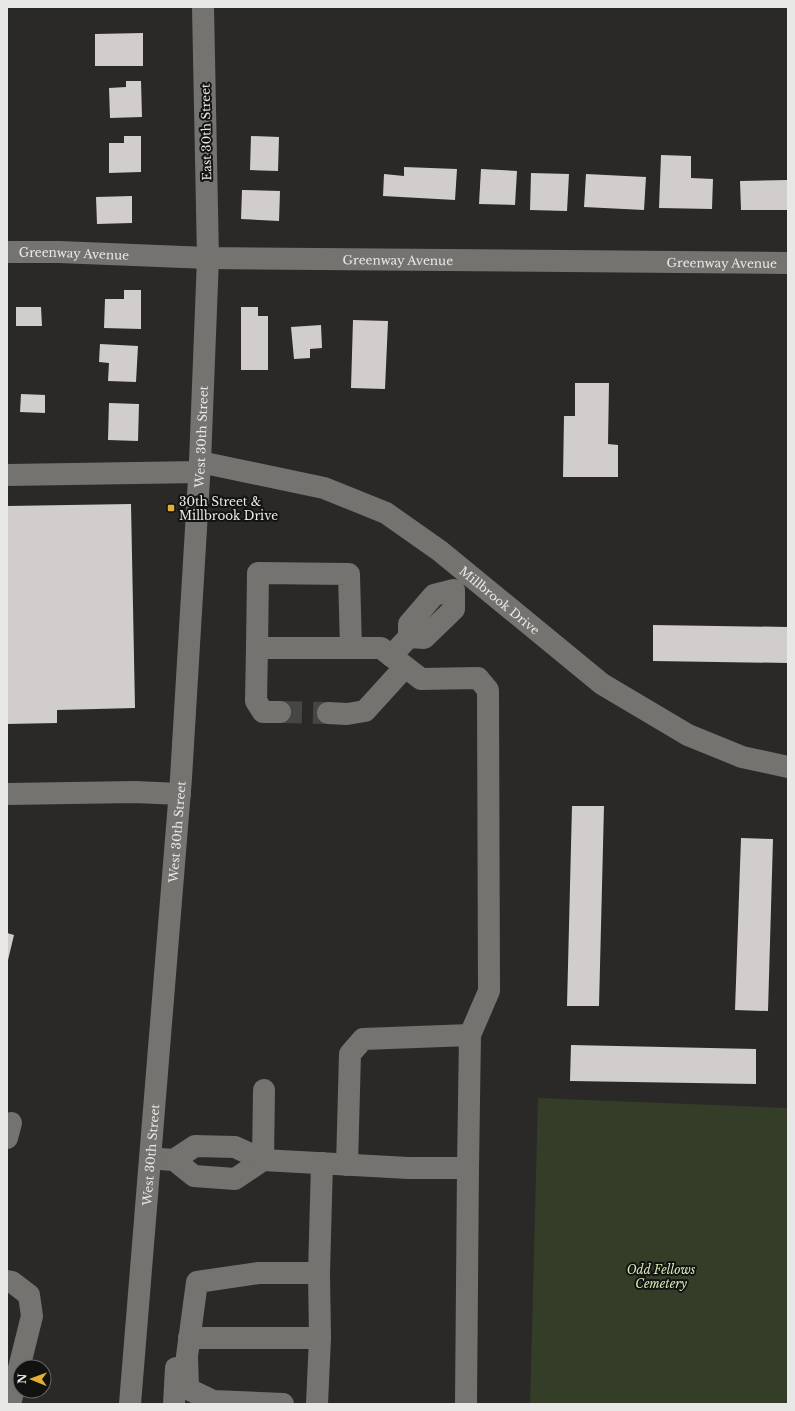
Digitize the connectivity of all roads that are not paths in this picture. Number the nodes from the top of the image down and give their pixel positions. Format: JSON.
{"nodes":[{"id":1,"x":203,"y":7,"type":"edge"},
{"id":2,"x":7,"y":252,"type":"edge"},
{"id":3,"x":208,"y":258,"type":"junction"},
{"id":4,"x":788,"y":264,"type":"edge"},
{"id":5,"x":200,"y":467,"type":"junction"},
{"id":6,"x":7,"y":475,"type":"edge"},
{"id":7,"x":461,"y":583,"type":"junction"},
{"id":8,"x":257,"y":648,"type":"junction"},
{"id":9,"x":351,"y":648,"type":"junction"},
{"id":10,"x":398,"y":662,"type":"junction"},
{"id":11,"x":280,"y":712,"type":"tunnel mouth"},
{"id":12,"x":328,"y":713,"type":"tunnel mouth"},
{"id":13,"x":788,"y":767,"type":"edge"},
{"id":14,"x":7,"y":794,"type":"edge"},
{"id":15,"x":180,"y":794,"type":"junction"},
{"id":16,"x":470,"y":1035,"type":"junction"},
{"id":17,"x":264,"y":1090,"type":"dead end"},
{"id":18,"x":150,"y":1158,"type":"junction"},
{"id":19,"x":174,"y":1160,"type":"junction"},
{"id":20,"x":263,"y":1160,"type":"junction"},
{"id":21,"x":322,"y":1164,"type":"junction"},
{"id":22,"x":347,"y":1165,"type":"junction"},
{"id":23,"x":468,"y":1168,"type":"junction"},
{"id":24,"x":319,"y":1273,"type":"junction"},
{"id":25,"x":7,"y":1281,"type":"edge"},
{"id":26,"x":197,"y":1284,"type":"junction"},
{"id":27,"x":189,"y":1338,"type":"junction"},
{"id":28,"x":320,"y":1338,"type":"junction"},
{"id":29,"x":10,"y":1404,"type":"edge"},
{"id":30,"x":130,"y":1404,"type":"edge"},
{"id":31,"x":174,"y":1404,"type":"edge"},
{"id":32,"x":283,"y":1404,"type":"edge"},
{"id":33,"x":317,"y":1404,"type":"edge"},
{"id":34,"x":466,"y":1404,"type":"edge"}],
"edges":[{"from":1,"to":3,"type":"street","name":"East 30th Street"},
{"from":2,"to":3,"type":"street","name":"Greenway Avenue"},
{"from":3,"to":4,"type":"street","name":"Greenway Avenue"},
{"from":3,"to":5,"type":"street","name":"West 30th Street"},
{"from":5,"to":6,"type":"street","name":"Millbrook Drive"},
{"from":5,"to":7,"type":"street","name":"Millbrook Drive"},
{"from":5,"to":15,"type":"street","name":"West 30th Street"},
{"from":7,"to":10,"type":"street"},
{"from":7,"to":13,"type":"street","name":"Millbrook Drive"},
{"from":8,"to":9,"type":"street"},
{"from":8,"to":9,"type":"street"},
{"from":8,"to":11,"type":"street"},
{"from":9,"to":10,"type":"street"},
{"from":10,"to":12,"type":"street"},
{"from":10,"to":16,"type":"street"},
{"from":14,"to":15,"type":"street"},
{"from":15,"to":18,"type":"street","name":"West 30th Street"},
{"from":16,"to":22,"type":"street"},
{"from":16,"to":23,"type":"street"},
{"from":17,"to":20,"type":"street"},
{"from":18,"to":19,"type":"street"},
{"from":18,"to":30,"type":"street","name":"West 30th Street"},
{"from":19,"to":20,"type":"street"},
{"from":19,"to":20,"type":"street"},
{"from":20,"to":21,"type":"street"},
{"from":21,"to":22,"type":"street"},
{"from":21,"to":24,"type":"street"},
{"from":22,"to":23,"type":"street"},
{"from":23,"to":34,"type":"street"},
{"from":24,"to":26,"type":"street"},
{"from":24,"to":28,"type":"street"},
{"from":25,"to":29,"type":"street"},
{"from":26,"to":27,"type":"street"},
{"from":26,"to":31,"type":"street"},
{"from":27,"to":28,"type":"street"},
{"from":27,"to":32,"type":"street"},
{"from":28,"to":33,"type":"street"}]}
